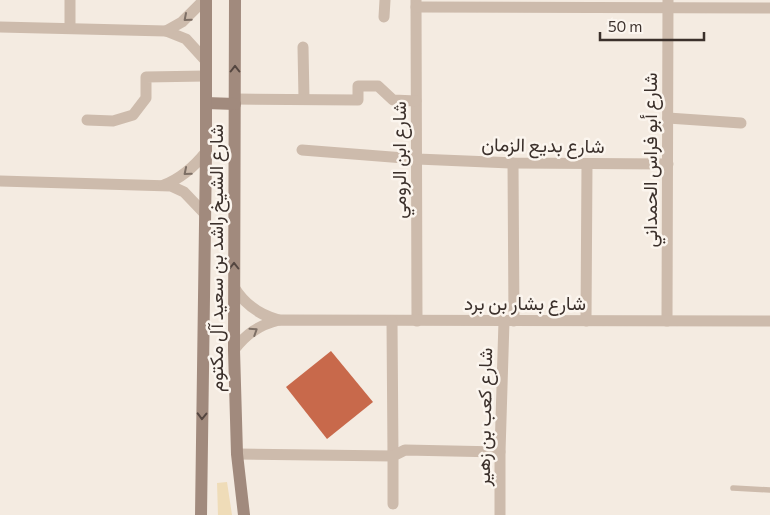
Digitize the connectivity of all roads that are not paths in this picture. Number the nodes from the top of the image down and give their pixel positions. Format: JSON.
{"nodes":[{"id":1,"x":70,"y":0,"type":"edge"},
{"id":2,"x":205,"y":0,"type":"edge"},
{"id":3,"x":235,"y":0,"type":"edge"},
{"id":4,"x":385,"y":0,"type":"edge"},
{"id":5,"x":416,"y":3,"type":"edge"},
{"id":6,"x":668,"y":3,"type":"edge"},
{"id":7,"x":770,"y":8,"type":"edge"},
{"id":8,"x":384,"y":17,"type":"dead end"},
{"id":9,"x":0,"y":27,"type":"edge"},
{"id":10,"x":70,"y":27,"type":"junction"},
{"id":11,"x":166,"y":31,"type":"junction"},
{"id":12,"x":303,"y":47,"type":"dead end"},
{"id":13,"x":206,"y":61,"type":"junction"},
{"id":14,"x":206,"y":76,"type":"junction"},
{"id":15,"x":304,"y":99,"type":"junction"},
{"id":16,"x":416,"y":100,"type":"junction"},
{"id":17,"x":235,"y":101,"type":"junction"},
{"id":18,"x":206,"y":103,"type":"junction"},
{"id":19,"x":668,"y":118,"type":"junction"},
{"id":20,"x":87,"y":120,"type":"dead end"},
{"id":21,"x":741,"y":123,"type":"dead end"},
{"id":22,"x":302,"y":150,"type":"dead end"},
{"id":23,"x":206,"y":152,"type":"junction"},
{"id":24,"x":417,"y":159,"type":"junction"},
{"id":25,"x":513,"y":164,"type":"junction"},
{"id":26,"x":587,"y":164,"type":"junction"},
{"id":27,"x":668,"y":164,"type":"junction"},
{"id":28,"x":0,"y":181,"type":"edge"},
{"id":29,"x":164,"y":185,"type":"junction"},
{"id":30,"x":205,"y":214,"type":"junction"},
{"id":31,"x":234,"y":287,"type":"junction"},
{"id":32,"x":279,"y":320,"type":"junction"},
{"id":33,"x":392,"y":321,"type":"junction"},
{"id":34,"x":417,"y":321,"type":"junction"},
{"id":35,"x":509,"y":321,"type":"junction"},
{"id":36,"x":586,"y":321,"type":"junction"},
{"id":37,"x":668,"y":321,"type":"junction"},
{"id":38,"x":770,"y":321,"type":"edge"},
{"id":39,"x":234,"y":350,"type":"junction"},
{"id":40,"x":500,"y":452,"type":"junction"},
{"id":41,"x":237,"y":454,"type":"junction"},
{"id":42,"x":393,"y":456,"type":"junction"},
{"id":43,"x":733,"y":488,"type":"dead end"},
{"id":44,"x":770,"y":490,"type":"edge"},
{"id":45,"x":393,"y":504,"type":"dead end"},
{"id":46,"x":200,"y":515,"type":"edge"},
{"id":47,"x":244,"y":515,"type":"edge"},
{"id":48,"x":500,"y":515,"type":"edge"}],
"edges":[{"from":1,"to":10,"type":"street"},
{"from":2,"to":11,"type":"street","one_way":true},
{"from":2,"to":13,"type":"street","name":"شارع الشيخ راشد بن سعيد آل مكتوم"},
{"from":17,"to":3,"type":"street","name":"شارع الشيخ راشد بن سعيد آل مكتوم","one_way":true},
{"from":4,"to":8,"type":"street"},
{"from":5,"to":6,"type":"street"},
{"from":5,"to":16,"type":"street","name":"شارع ابن الرومي"},
{"from":6,"to":7,"type":"street"},
{"from":6,"to":19,"type":"street","name":"شارع أبو فراس الحمداني"},
{"from":9,"to":10,"type":"street"},
{"from":10,"to":11,"type":"street"},
{"from":11,"to":13,"type":"street"},
{"from":12,"to":15,"type":"street"},
{"from":13,"to":14,"type":"street","name":"شارع الشيخ راشد بن سعيد آل مكتوم"},
{"from":14,"to":18,"type":"street","name":"شارع الشيخ راشد بن سعيد آل مكتوم"},
{"from":14,"to":20,"type":"street"},
{"from":15,"to":16,"type":"street"},
{"from":15,"to":17,"type":"street"},
{"from":16,"to":24,"type":"street","name":"شارع ابن الرومي"},
{"from":17,"to":18,"type":"street"},
{"from":31,"to":17,"type":"street","name":"شارع الشيخ راشد بن سعيد آل مكتوم","one_way":true},
{"from":18,"to":23,"type":"street","name":"شارع الشيخ راشد بن سعيد آل مكتوم"},
{"from":19,"to":21,"type":"street"},
{"from":19,"to":27,"type":"street","name":"شارع أبو فراس الحمداني"},
{"from":22,"to":24,"type":"street","name":"شارع بديع الزمان"},
{"from":23,"to":29,"type":"street","one_way":true},
{"from":23,"to":30,"type":"street","name":"شارع الشيخ راشد بن سعيد آل مكتوم"},
{"from":24,"to":25,"type":"street","name":"شارع بديع الزمان"},
{"from":24,"to":34,"type":"street","name":"شارع ابن الرومي"},
{"from":25,"to":26,"type":"street","name":"شارع بديع الزمان"},
{"from":25,"to":35,"type":"street","name":"شارع كعب بن زهير"},
{"from":26,"to":27,"type":"street","name":"شارع بديع الزمان"},
{"from":26,"to":36,"type":"street"},
{"from":27,"to":37,"type":"street","name":"شارع أبو فراس الحمداني"},
{"from":28,"to":29,"type":"street"},
{"from":29,"to":30,"type":"street"},
{"from":30,"to":46,"type":"street","name":"شارع الشيخ راشد بن سعيد آل مكتوم","one_way":true},
{"from":31,"to":32,"type":"street","name":"شارع بشار بن برد"},
{"from":31,"to":39,"type":"street","name":"شارع الشيخ راشد بن سعيد آل مكتوم"},
{"from":32,"to":33,"type":"street","name":"شارع بشار بن برد"},
{"from":39,"to":32,"type":"street","name":"شارع بشار بن برد","one_way":true},
{"from":33,"to":34,"type":"street","name":"شارع بشار بن برد"},
{"from":33,"to":42,"type":"street"},
{"from":34,"to":35,"type":"street","name":"شارع بشار بن برد"},
{"from":35,"to":36,"type":"street","name":"شارع بشار بن برد"},
{"from":35,"to":40,"type":"street","name":"شارع كعب بن زهير"},
{"from":36,"to":37,"type":"street","name":"شارع بشار بن برد"},
{"from":37,"to":38,"type":"street","name":"شارع بشار بن برد"},
{"from":39,"to":41,"type":"street","name":"شارع الشيخ راشد بن سعيد آل مكتوم"},
{"from":40,"to":42,"type":"street"},
{"from":40,"to":48,"type":"street","name":"شارع كعب بن زهير"},
{"from":41,"to":42,"type":"street"},
{"from":41,"to":47,"type":"street","name":"شارع الشيخ راشد بن سعيد آل مكتوم"},
{"from":42,"to":45,"type":"street"},
{"from":43,"to":44,"type":"lane"}]}
